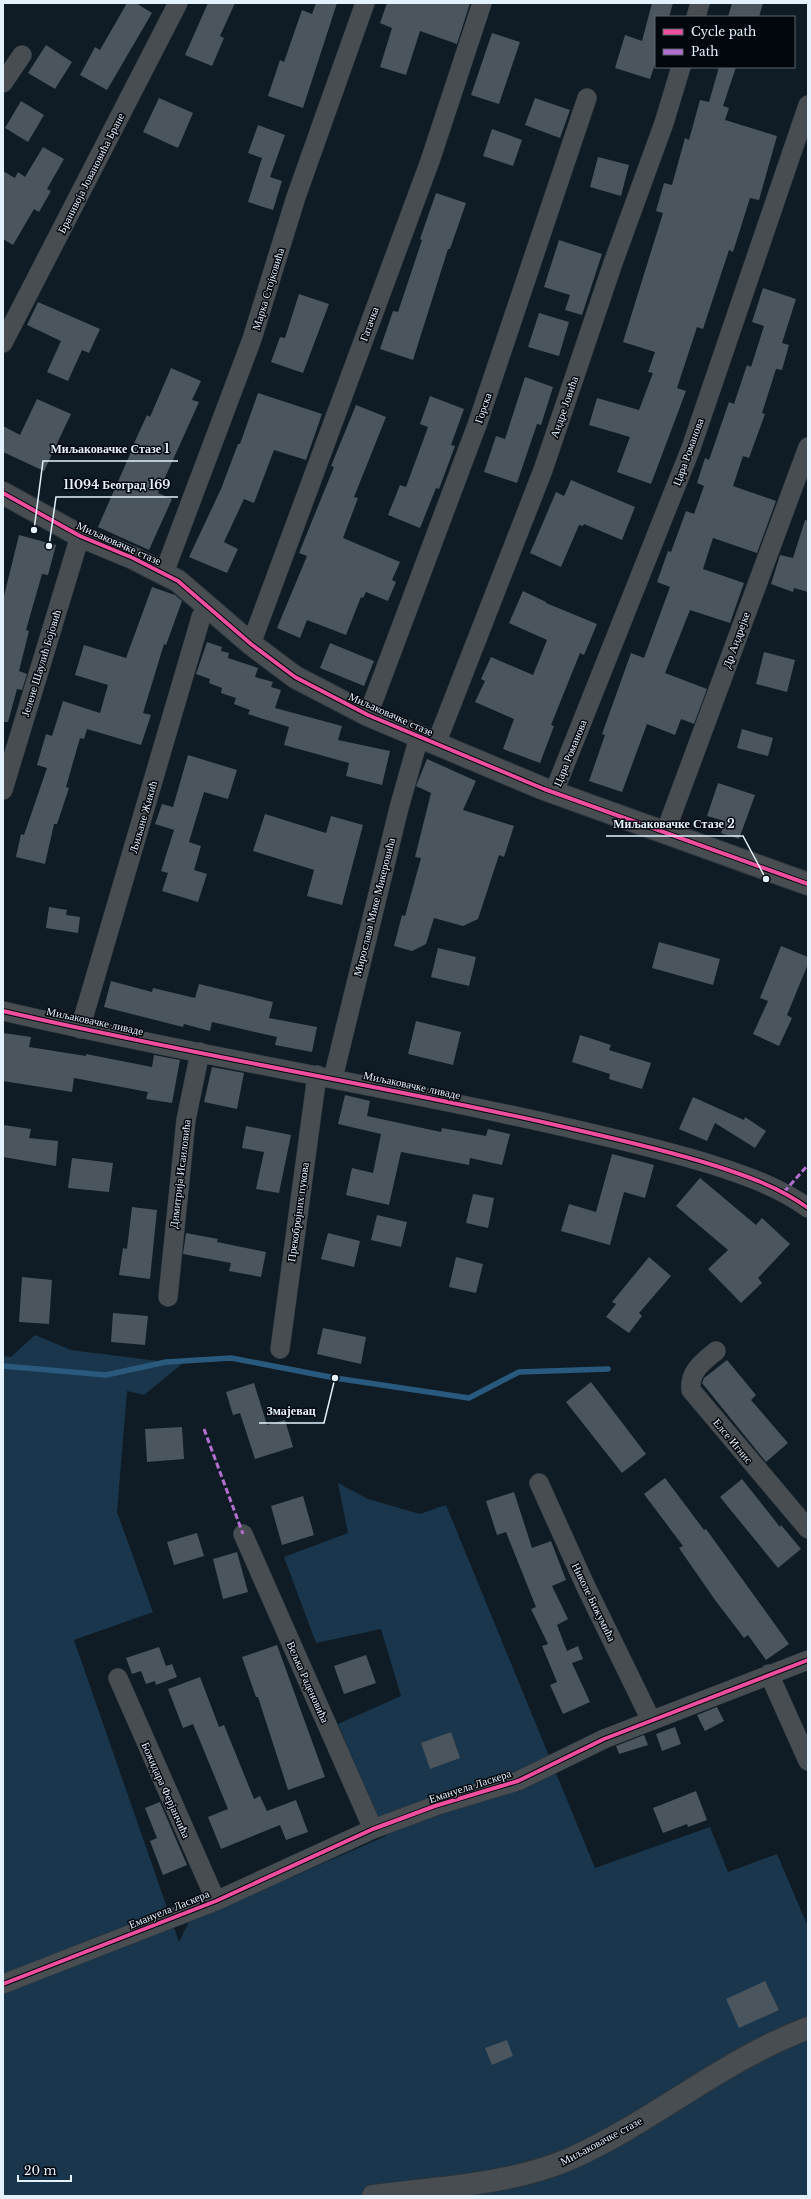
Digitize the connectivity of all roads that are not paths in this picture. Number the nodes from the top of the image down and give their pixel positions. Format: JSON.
{"nodes":[{"id":1,"x":178,"y":3,"type":"edge"},
{"id":2,"x":365,"y":3,"type":"edge"},
{"id":3,"x":482,"y":3,"type":"edge"},
{"id":4,"x":700,"y":3,"type":"edge"},
{"id":5,"x":696,"y":16,"type":"edge"},
{"id":6,"x":22,"y":55,"type":"dead end"},
{"id":7,"x":681,"y":68,"type":"edge"},
{"id":8,"x":3,"y":83,"type":"edge"},
{"id":9,"x":587,"y":98,"type":"dead end"},
{"id":10,"x":808,"y":105,"type":"edge"},
{"id":11,"x":3,"y":344,"type":"edge"},
{"id":12,"x":808,"y":447,"type":"edge"},
{"id":13,"x":3,"y":493,"type":"edge"},
{"id":14,"x":80,"y":536,"type":"junction"},
{"id":15,"x":164,"y":573,"type":"junction"},
{"id":16,"x":208,"y":606,"type":"junction"},
{"id":17,"x":251,"y":644,"type":"junction"},
{"id":18,"x":368,"y":715,"type":"junction"},
{"id":19,"x":427,"y":740,"type":"junction"},
{"id":20,"x":3,"y":790,"type":"edge"},
{"id":21,"x":554,"y":792,"type":"junction"},
{"id":22,"x":664,"y":833,"type":"junction"},
{"id":23,"x":808,"y":884,"type":"edge"},
{"id":24,"x":3,"y":1010,"type":"edge"},
{"id":25,"x":80,"y":1029,"type":"junction"},
{"id":26,"x":200,"y":1052,"type":"junction"},
{"id":27,"x":325,"y":1076,"type":"junction"},
{"id":28,"x":808,"y":1208,"type":"edge"},
{"id":29,"x":168,"y":1297,"type":"dead end"},
{"id":30,"x":280,"y":1349,"type":"dead end"},
{"id":31,"x":716,"y":1351,"type":"dead end"},
{"id":32,"x":539,"y":1483,"type":"dead end"},
{"id":33,"x":808,"y":1530,"type":"edge"},
{"id":34,"x":243,"y":1534,"type":"dead end"},
{"id":35,"x":808,"y":1660,"type":"edge"},
{"id":36,"x":769,"y":1674,"type":"junction"},
{"id":37,"x":118,"y":1678,"type":"dead end"},
{"id":38,"x":651,"y":1720,"type":"junction"},
{"id":39,"x":808,"y":1761,"type":"edge"},
{"id":40,"x":373,"y":1829,"type":"junction"},
{"id":41,"x":216,"y":1901,"type":"junction"},
{"id":42,"x":3,"y":1984,"type":"edge"},
{"id":43,"x":808,"y":2028,"type":"edge"},
{"id":44,"x":373,"y":2196,"type":"edge"}],
"edges":[{"from":1,"to":11,"type":"street","name":"Бранивоја Јовановића Бране"},
{"from":2,"to":15,"type":"street","name":"Марка Стојковића"},
{"from":3,"to":17,"type":"street","name":"Гатачка"},
{"from":4,"to":5,"type":"street"},
{"from":6,"to":8,"type":"street"},
{"from":7,"to":19,"type":"street","name":"Андре Јовића"},
{"from":9,"to":18,"type":"street","name":"Горска"},
{"from":10,"to":21,"type":"street","name":"Цара Романова"},
{"from":12,"to":22,"type":"street","name":"Др Андрејке"},
{"from":13,"to":14,"type":"street","name":"Миљаковачке стазе"},
{"from":14,"to":15,"type":"street","name":"Миљаковачке стазе"},
{"from":14,"to":20,"type":"street","name":"Јелене Шаулић Бојовић"},
{"from":15,"to":16,"type":"street","name":"Миљаковачке стазе"},
{"from":16,"to":17,"type":"street","name":"Миљаковачке стазе"},
{"from":16,"to":25,"type":"street","name":"Љиљане Жикић"},
{"from":17,"to":18,"type":"street","name":"Миљаковачке стазе"},
{"from":18,"to":19,"type":"street","name":"Миљаковачке стазе"},
{"from":19,"to":21,"type":"street","name":"Миљаковачке стазе"},
{"from":19,"to":27,"type":"street","name":"Мирослава Мике Микеровића"},
{"from":21,"to":22,"type":"street","name":"Миљаковачке стазе"},
{"from":22,"to":23,"type":"street","name":"Миљаковачке стазе"},
{"from":24,"to":25,"type":"street","name":"Миљаковачке ливаде"},
{"from":25,"to":26,"type":"street","name":"Миљаковачке ливаде"},
{"from":26,"to":27,"type":"street","name":"Миљаковачке ливаде"},
{"from":26,"to":29,"type":"street","name":"Димитрија Исаиловића"},
{"from":27,"to":28,"type":"street","name":"Миљаковачке ливаде"},
{"from":27,"to":30,"type":"street","name":"Прекобројних пукова"},
{"from":31,"to":33,"type":"street","name":"Елсе Игнис"},
{"from":32,"to":38,"type":"street","name":"Николе Бижумића"},
{"from":34,"to":40,"type":"street","name":"Вељка Раденовића"},
{"from":35,"to":36,"type":"street","name":"Емануела Ласкера"},
{"from":36,"to":38,"type":"street","name":"Емануела Ласкера"},
{"from":36,"to":39,"type":"street"},
{"from":37,"to":41,"type":"street","name":"Божидара Ферјанчића"},
{"from":38,"to":40,"type":"street","name":"Емануела Ласкера"},
{"from":40,"to":41,"type":"street","name":"Емануела Ласкера"},
{"from":41,"to":42,"type":"street","name":"Емануела Ласкера"},
{"from":43,"to":44,"type":"street","name":"Миљаковачке стазе"}]}
